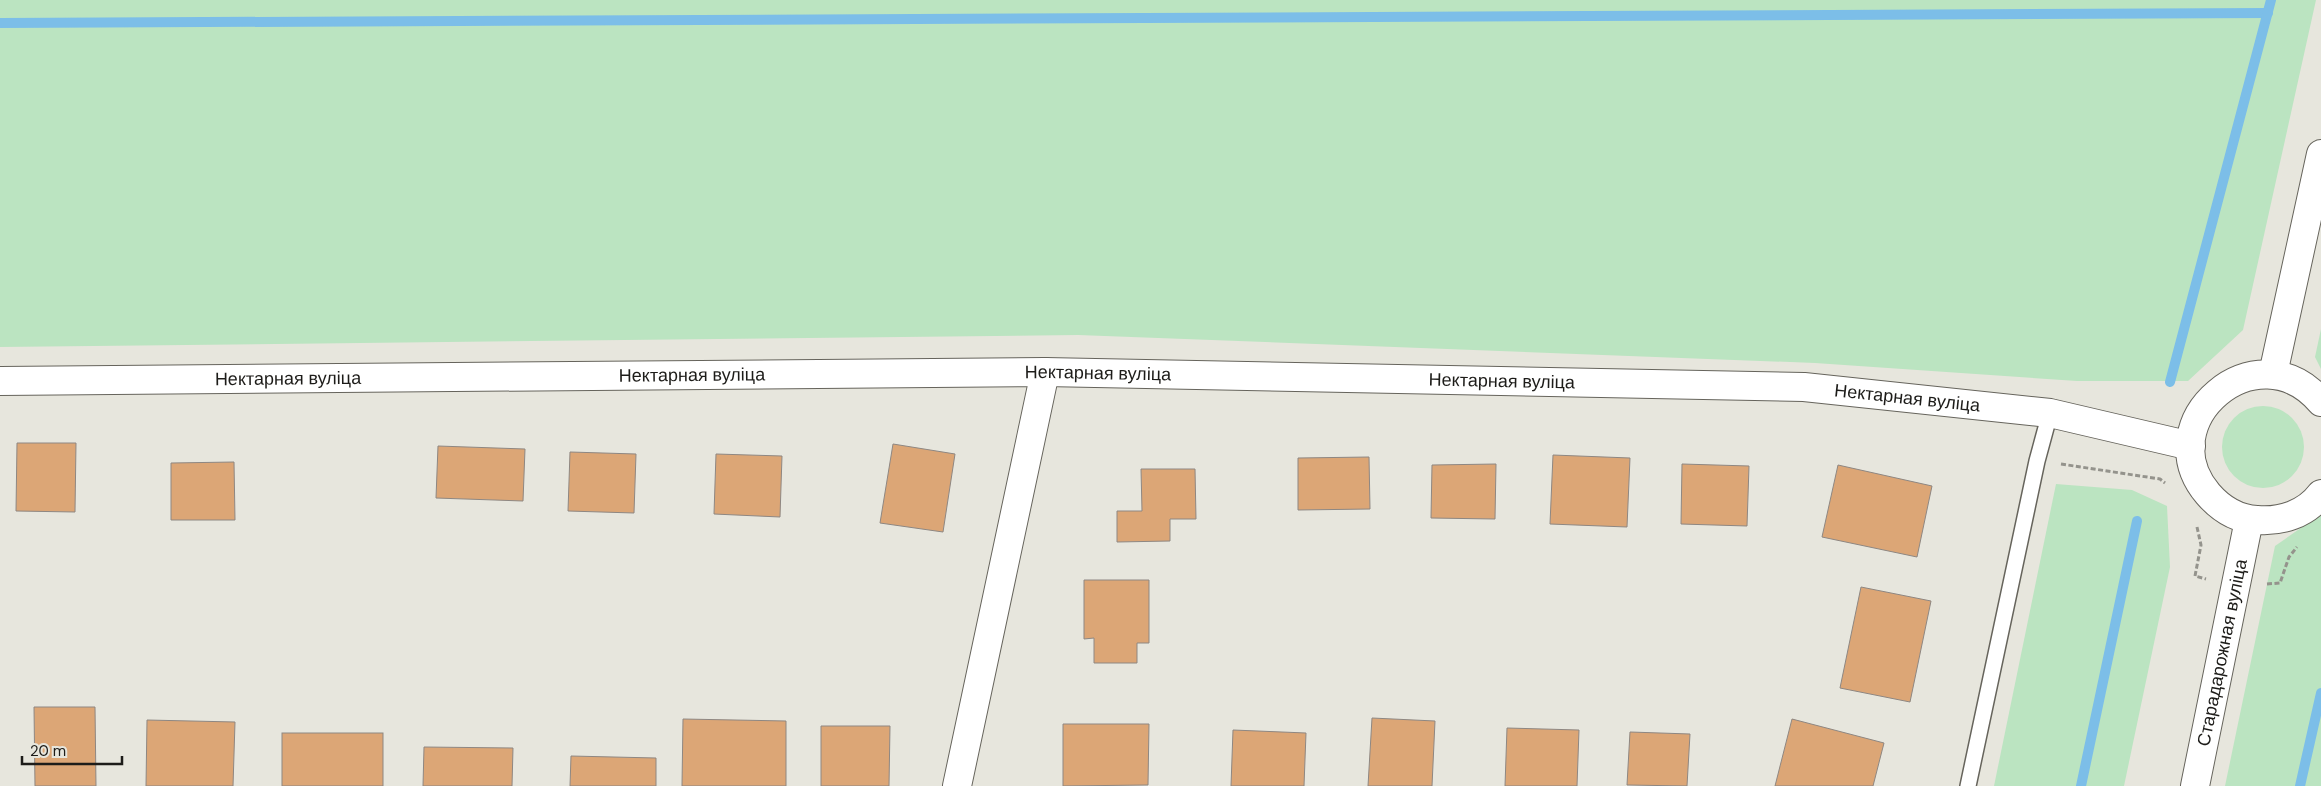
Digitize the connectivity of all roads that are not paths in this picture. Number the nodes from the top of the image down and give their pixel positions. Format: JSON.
{"nodes":[{"id":1,"x":2321,"y":154,"type":"edge"},
{"id":2,"x":1045,"y":372,"type":"junction"},
{"id":3,"x":2273,"y":374,"type":"junction"},
{"id":4,"x":0,"y":381,"type":"edge"},
{"id":5,"x":2321,"y":402,"type":"edge"},
{"id":6,"x":2050,"y":413,"type":"junction"},
{"id":7,"x":2191,"y":446,"type":"junction"},
{"id":8,"x":2321,"y":494,"type":"edge"},
{"id":9,"x":2249,"y":520,"type":"junction"},
{"id":10,"x":957,"y":786,"type":"edge"},
{"id":11,"x":1968,"y":786,"type":"edge"},
{"id":12,"x":2195,"y":786,"type":"edge"}],
"edges":[{"from":1,"to":3,"type":"street"},
{"from":2,"to":4,"type":"street","name":"Нектарная вуліца"},
{"from":2,"to":6,"type":"street","name":"Нектарная вуліца"},
{"from":2,"to":10,"type":"street"},
{"from":3,"to":5,"type":"street"},
{"from":3,"to":7,"type":"street"},
{"from":6,"to":7,"type":"street","name":"Нектарная вуліца"},
{"from":6,"to":11,"type":"lane"},
{"from":7,"to":9,"type":"street"},
{"from":8,"to":9,"type":"street"},
{"from":9,"to":12,"type":"street","name":"Старадарожная вуліца"}]}
